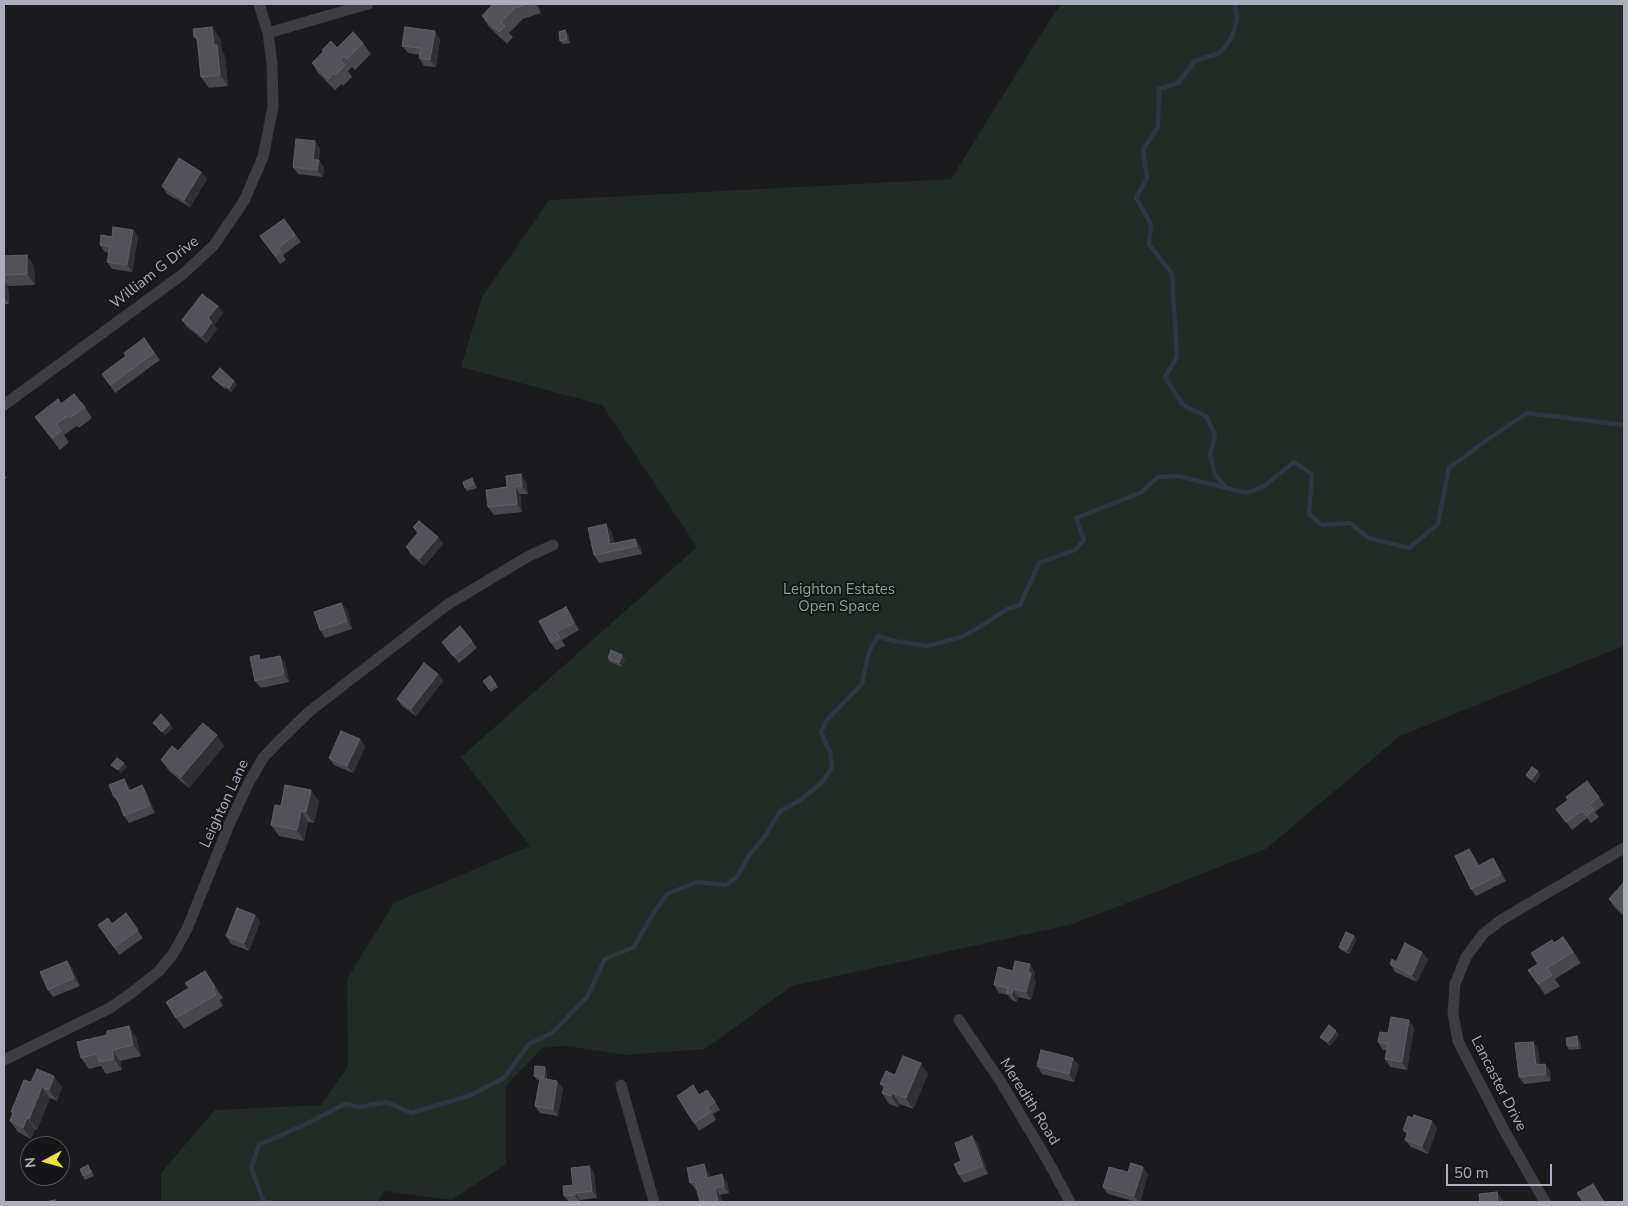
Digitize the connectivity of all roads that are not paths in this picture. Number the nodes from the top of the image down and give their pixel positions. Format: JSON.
{"nodes":[{"id":1,"x":259,"y":4,"type":"edge"},
{"id":2,"x":368,"y":4,"type":"edge"},
{"id":3,"x":268,"y":34,"type":"junction"},
{"id":4,"x":4,"y":405,"type":"edge"},
{"id":5,"x":553,"y":545,"type":"dead end"},
{"id":6,"x":1624,"y":848,"type":"edge"},
{"id":7,"x":959,"y":1020,"type":"dead end"},
{"id":8,"x":4,"y":1060,"type":"edge"},
{"id":9,"x":621,"y":1085,"type":"dead end"},
{"id":10,"x":654,"y":1202,"type":"edge"},
{"id":11,"x":1070,"y":1202,"type":"edge"},
{"id":12,"x":1545,"y":1202,"type":"edge"}],
"edges":[{"from":1,"to":3,"type":"street","name":"William G Drive"},
{"from":2,"to":3,"type":"street"},
{"from":3,"to":4,"type":"street","name":"William G Drive"},
{"from":5,"to":8,"type":"street","name":"Leighton Lane"},
{"from":6,"to":12,"type":"street","name":"Lancaster Drive"},
{"from":7,"to":11,"type":"street","name":"Meredith Road"},
{"from":9,"to":10,"type":"street"}]}
